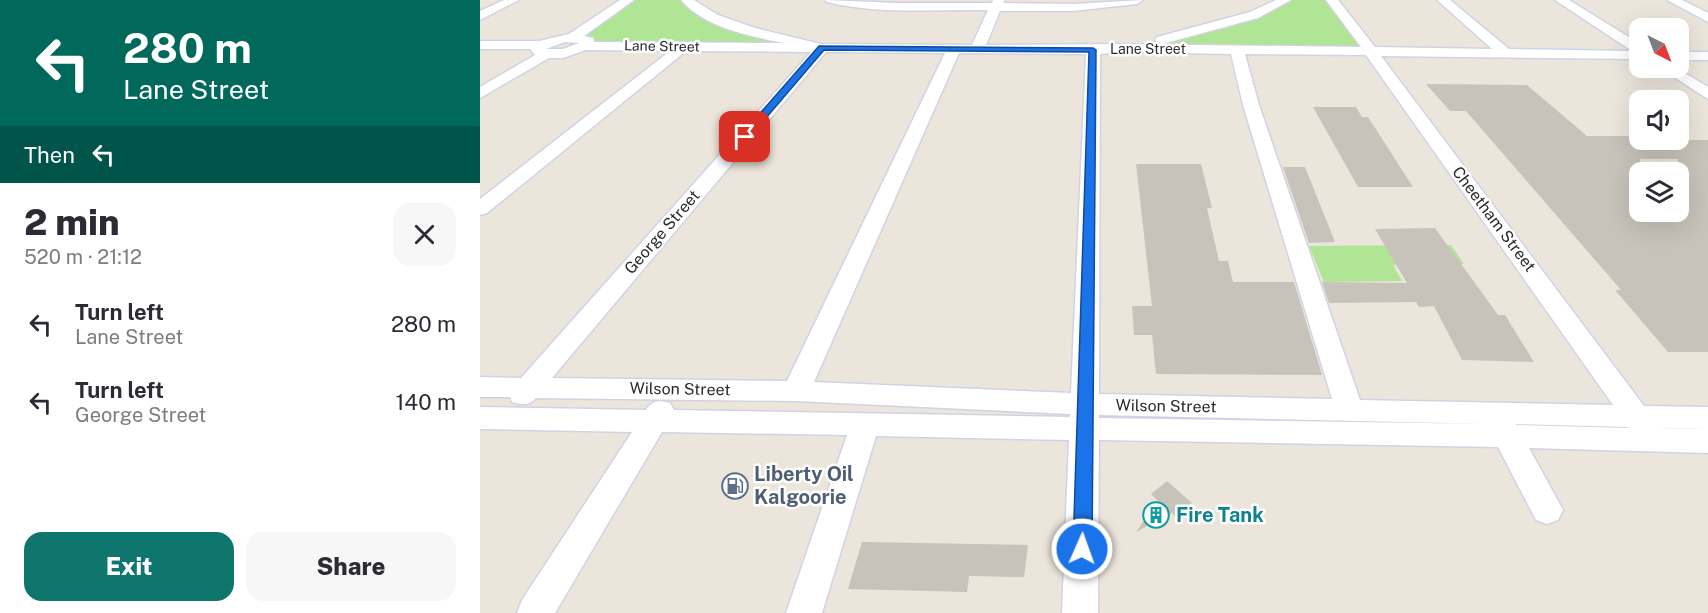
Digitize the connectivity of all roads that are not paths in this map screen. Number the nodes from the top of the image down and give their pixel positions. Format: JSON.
{"nodes":[{"id":1,"x":513,"y":0,"type":"edge"},
{"id":2,"x":628,"y":0,"type":"edge"},
{"id":3,"x":687,"y":0,"type":"edge"},
{"id":4,"x":831,"y":0,"type":"edge"},
{"id":5,"x":1137,"y":0,"type":"edge"},
{"id":6,"x":1285,"y":0,"type":"edge"},
{"id":7,"x":1332,"y":0,"type":"edge"},
{"id":8,"x":1443,"y":0,"type":"edge"},
{"id":9,"x":1561,"y":0,"type":"edge"},
{"id":10,"x":1673,"y":0,"type":"edge"},
{"id":11,"x":998,"y":3,"type":"edge"},
{"id":12,"x":480,"y":16,"type":"edge"},
{"id":13,"x":1708,"y":18,"type":"edge"},
{"id":14,"x":572,"y":38,"type":"junction"},
{"id":15,"x":1629,"y":43,"type":"edge"},
{"id":16,"x":480,"y":45,"type":"edge"},
{"id":17,"x":585,"y":45,"type":"junction"},
{"id":18,"x":684,"y":46,"type":"junction"},
{"id":19,"x":822,"y":48,"type":"junction"},
{"id":20,"x":1123,"y":48,"type":"junction"},
{"id":21,"x":543,"y":50,"type":"junction"},
{"id":22,"x":953,"y":50,"type":"junction"},
{"id":23,"x":977,"y":50,"type":"junction"},
{"id":24,"x":1093,"y":50,"type":"junction"},
{"id":25,"x":1237,"y":51,"type":"junction"},
{"id":26,"x":1373,"y":52,"type":"junction"},
{"id":27,"x":1505,"y":53,"type":"junction"},
{"id":28,"x":1629,"y":55,"type":"edge"},
{"id":29,"x":1689,"y":56,"type":"edge"},
{"id":30,"x":1708,"y":56,"type":"edge"},
{"id":31,"x":1683,"y":78,"type":"edge"},
{"id":32,"x":480,"y":93,"type":"edge"},
{"id":33,"x":1708,"y":94,"type":"edge"},
{"id":34,"x":480,"y":209,"type":"edge"},
{"id":35,"x":480,"y":387,"type":"edge"},
{"id":36,"x":528,"y":387,"type":"junction"},
{"id":37,"x":675,"y":389,"type":"junction"},
{"id":38,"x":796,"y":391,"type":"junction"},
{"id":39,"x":1349,"y":409,"type":"junction"},
{"id":40,"x":1085,"y":416,"type":"junction"},
{"id":41,"x":492,"y":418,"type":"edge"},
{"id":42,"x":1708,"y":418,"type":"edge"},
{"id":43,"x":652,"y":422,"type":"junction"},
{"id":44,"x":1501,"y":424,"type":"junction"},
{"id":45,"x":865,"y":425,"type":"junction"},
{"id":46,"x":1645,"y":429,"type":"junction"},
{"id":47,"x":1708,"y":441,"type":"edge"},
{"id":48,"x":1547,"y":510,"type":"dead end"},
{"id":49,"x":535,"y":613,"type":"edge"},
{"id":50,"x":804,"y":613,"type":"edge"},
{"id":51,"x":1080,"y":613,"type":"edge"}],
"edges":[{"from":1,"to":12,"type":"street"},
{"from":2,"to":14,"type":"street"},
{"from":3,"to":19,"type":"street"},
{"from":4,"to":11,"type":"street"},
{"from":5,"to":11,"type":"street"},
{"from":6,"to":20,"type":"street"},
{"from":7,"to":26,"type":"street","name":"Cheetham Street"},
{"from":8,"to":27,"type":"street"},
{"from":9,"to":15,"type":"street"},
{"from":10,"to":13,"type":"street"},
{"from":11,"to":23,"type":"street"},
{"from":14,"to":17,"type":"street"},
{"from":14,"to":21,"type":"street"},
{"from":16,"to":21,"type":"street"},
{"from":17,"to":18,"type":"street","name":"Lane Street"},
{"from":17,"to":21,"type":"street"},
{"from":18,"to":19,"type":"street","name":"Lane Street"},
{"from":18,"to":34,"type":"street"},
{"from":19,"to":22,"type":"street","name":"Lane Street"},
{"from":19,"to":36,"type":"street","name":"George Street"},
{"from":20,"to":24,"type":"street","name":"Lane Street"},
{"from":20,"to":25,"type":"street","name":"Lane Street"},
{"from":21,"to":32,"type":"street"},
{"from":22,"to":23,"type":"street","name":"Lane Street"},
{"from":22,"to":38,"type":"street"},
{"from":23,"to":24,"type":"street","name":"Lane Street"},
{"from":24,"to":40,"type":"street"},
{"from":25,"to":26,"type":"street","name":"Lane Street"},
{"from":25,"to":39,"type":"street"},
{"from":26,"to":27,"type":"street","name":"Lane Street"},
{"from":26,"to":46,"type":"street","name":"Cheetham Street"},
{"from":27,"to":28,"type":"street","name":"Lane Street"},
{"from":29,"to":30,"type":"street"},
{"from":31,"to":33,"type":"street"},
{"from":35,"to":36,"type":"street","name":"Wilson Street"},
{"from":36,"to":37,"type":"street","name":"Wilson Street"},
{"from":36,"to":41,"type":"street","name":"George Street"},
{"from":37,"to":38,"type":"street","name":"Wilson Street"},
{"from":37,"to":43,"type":"street"},
{"from":38,"to":40,"type":"street","name":"Wilson Street"},
{"from":39,"to":40,"type":"street","name":"Wilson Street"},
{"from":39,"to":44,"type":"street","name":"Wilson Street"},
{"from":40,"to":44,"type":"street","name":"Wilson Street"},
{"from":40,"to":45,"type":"street","name":"Wilson Street"},
{"from":40,"to":51,"type":"street"},
{"from":41,"to":43,"type":"street","name":"Wilson Street"},
{"from":42,"to":46,"type":"street","name":"Wilson Street"},
{"from":43,"to":45,"type":"street","name":"Wilson Street"},
{"from":43,"to":49,"type":"street"},
{"from":44,"to":46,"type":"street","name":"Wilson Street"},
{"from":44,"to":48,"type":"street"},
{"from":45,"to":50,"type":"street"},
{"from":46,"to":47,"type":"street","name":"Wilson Street"}]}
